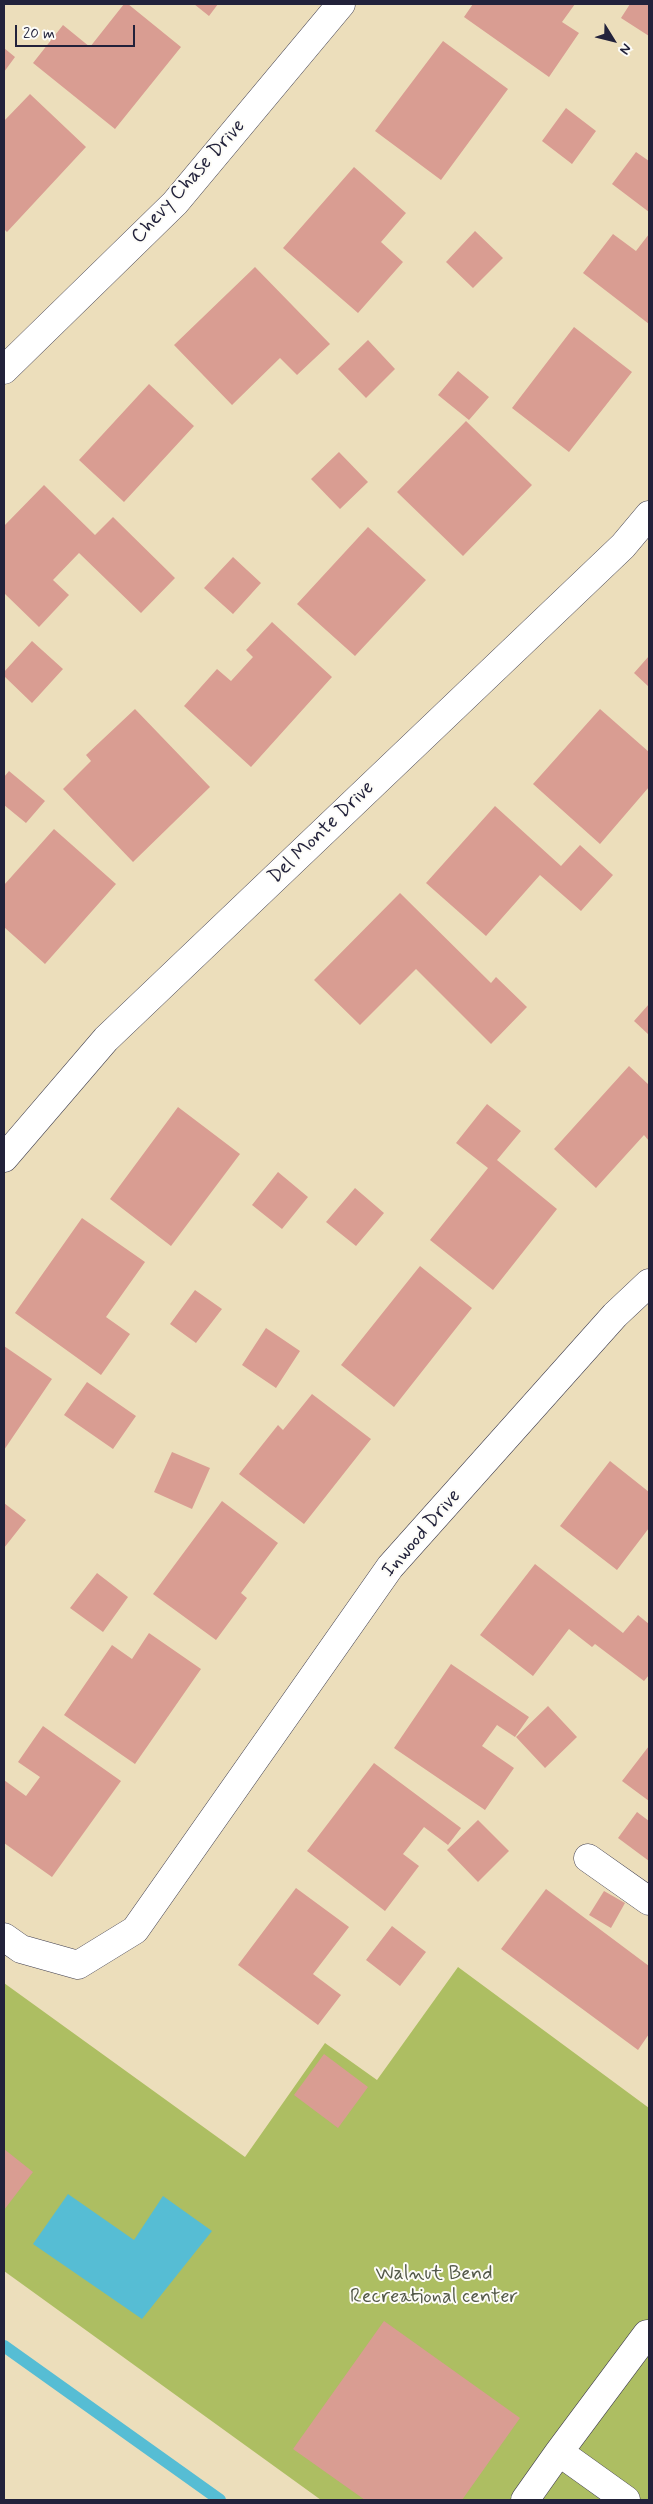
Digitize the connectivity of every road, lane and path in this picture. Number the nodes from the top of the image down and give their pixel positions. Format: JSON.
{"nodes":[{"id":1,"x":341,"y":4,"type":"edge"},
{"id":2,"x":4,"y":370,"type":"edge"},
{"id":3,"x":649,"y":515,"type":"edge"},
{"id":4,"x":4,"y":1158,"type":"edge"},
{"id":5,"x":649,"y":1283,"type":"edge"},
{"id":6,"x":588,"y":1858,"type":"dead end"},
{"id":7,"x":649,"y":1901,"type":"edge"},
{"id":8,"x":4,"y":1936,"type":"edge"},
{"id":9,"x":647,"y":2334,"type":"dead end"},
{"id":10,"x":559,"y":2452,"type":"junction"},
{"id":11,"x":524,"y":2500,"type":"edge"},
{"id":12,"x":626,"y":2500,"type":"edge"}],
"edges":[{"from":1,"to":2,"type":"street","name":"Chevy Chase Drive"},
{"from":3,"to":4,"type":"street","name":"Del Monte Drive"},
{"from":5,"to":8,"type":"street","name":"Inwood Drive"},
{"from":6,"to":7,"type":"street"},
{"from":9,"to":10,"type":"street"},
{"from":10,"to":11,"type":"street"},
{"from":10,"to":12,"type":"street"}]}
